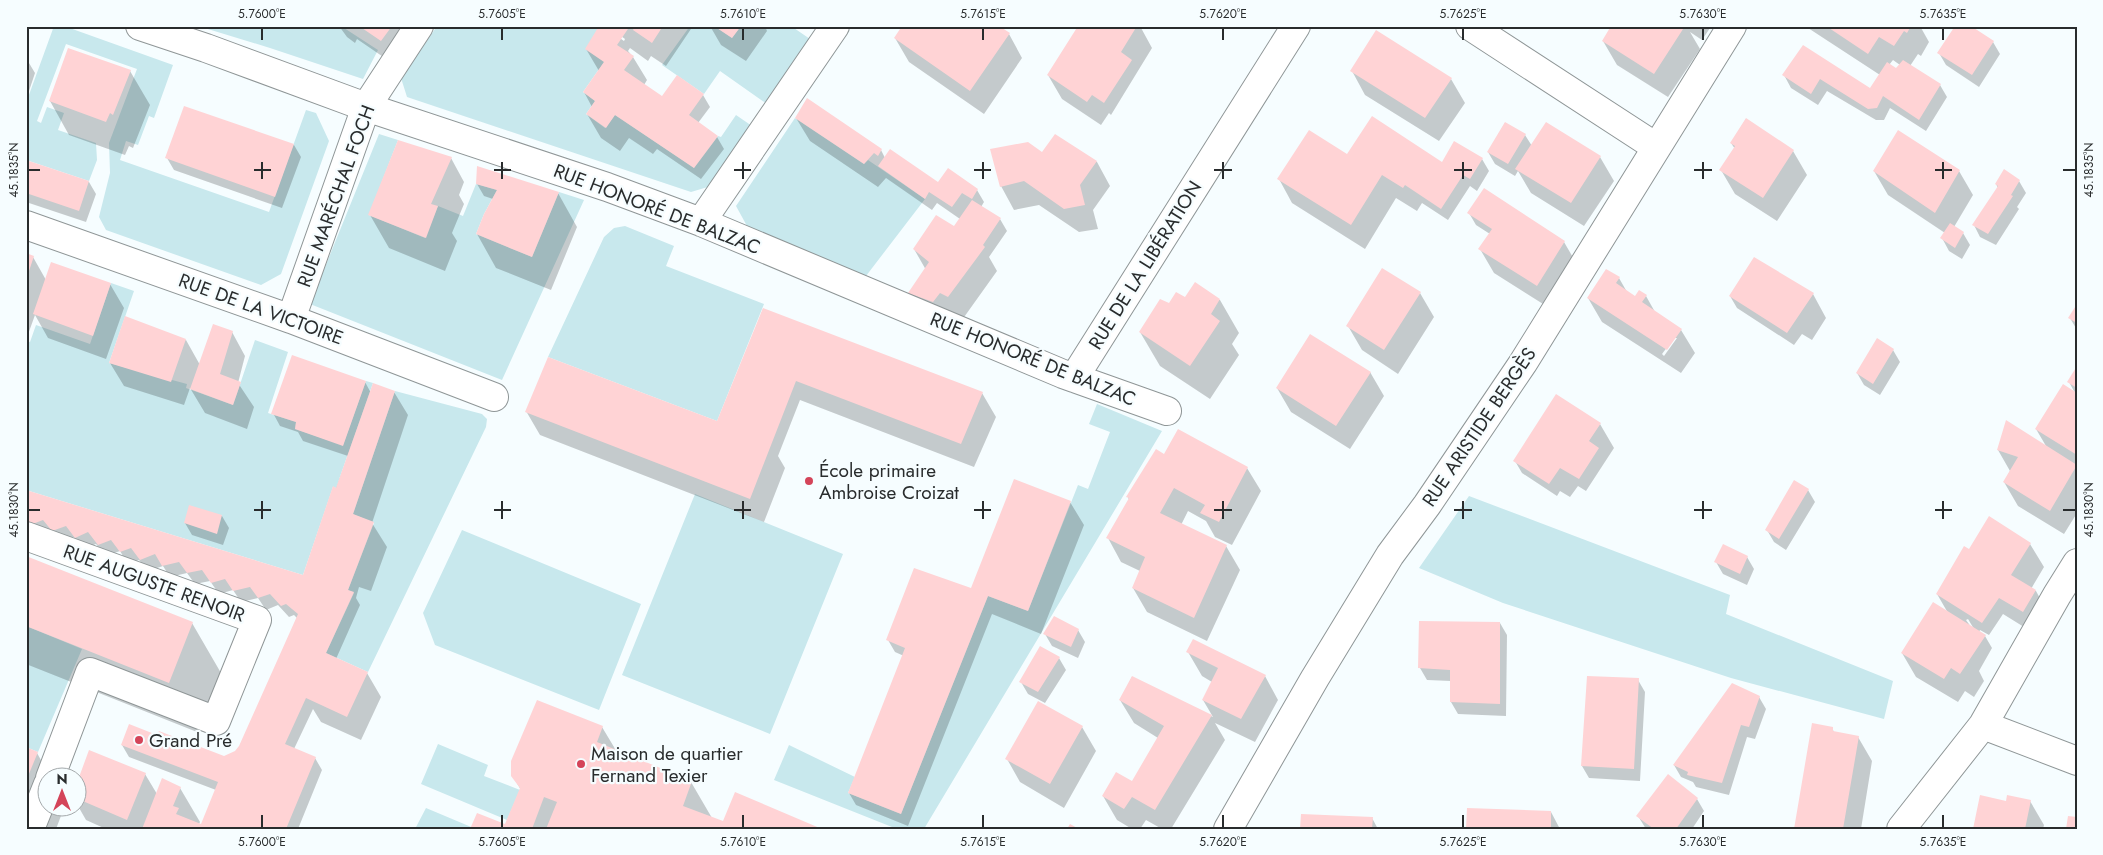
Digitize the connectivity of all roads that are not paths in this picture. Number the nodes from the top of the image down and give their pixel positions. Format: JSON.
{"nodes":[{"id":1,"x":140,"y":26,"type":"edge"},
{"id":2,"x":419,"y":26,"type":"edge"},
{"id":3,"x":835,"y":26,"type":"edge"},
{"id":4,"x":1296,"y":26,"type":"edge"},
{"id":5,"x":1470,"y":26,"type":"edge"},
{"id":6,"x":1732,"y":26,"type":"edge"},
{"id":7,"x":366,"y":107,"type":"junction"},
{"id":8,"x":1656,"y":147,"type":"junction"},
{"id":9,"x":701,"y":222,"type":"junction"},
{"id":10,"x":26,"y":225,"type":"edge"},
{"id":11,"x":291,"y":318,"type":"junction"},
{"id":12,"x":1074,"y":378,"type":"junction"},
{"id":13,"x":494,"y":397,"type":"dead end"},
{"id":14,"x":1167,"y":411,"type":"dead end"},
{"id":15,"x":26,"y":536,"type":"edge"},
{"id":16,"x":2077,"y":563,"type":"edge"},
{"id":17,"x":1983,"y":725,"type":"junction"},
{"id":18,"x":2077,"y":761,"type":"edge"},
{"id":19,"x":54,"y":768,"type":"edge"},
{"id":20,"x":38,"y":809,"type":"edge"},
{"id":21,"x":30,"y":829,"type":"edge"},
{"id":22,"x":1228,"y":829,"type":"edge"},
{"id":23,"x":1901,"y":829,"type":"edge"}],
"edges":[{"from":1,"to":7,"type":"street","name":"RUE HONORÉ DE BALZAC"},
{"from":2,"to":7,"type":"street","name":"RUE MARÉCHAL FOCH"},
{"from":3,"to":9,"type":"street"},
{"from":4,"to":12,"type":"street","name":"RUE DE LA LIBÉRATION"},
{"from":5,"to":8,"type":"street"},
{"from":6,"to":8,"type":"street","name":"RUE ARISTIDE BERGÈS"},
{"from":7,"to":9,"type":"street","name":"RUE HONORÉ DE BALZAC"},
{"from":7,"to":11,"type":"street","name":"RUE MARÉCHAL FOCH"},
{"from":8,"to":22,"type":"street","name":"RUE ARISTIDE BERGÈS"},
{"from":9,"to":12,"type":"street","name":"RUE HONORÉ DE BALZAC"},
{"from":10,"to":11,"type":"street","name":"RUE DE LA VICTOIRE"},
{"from":11,"to":13,"type":"street","name":"RUE DE LA VICTOIRE"},
{"from":12,"to":14,"type":"street","name":"RUE HONORÉ DE BALZAC"},
{"from":15,"to":19,"type":"street","name":"RUE AUGUSTE RENOIR"},
{"from":16,"to":17,"type":"street"},
{"from":17,"to":18,"type":"street"},
{"from":17,"to":23,"type":"street"},
{"from":20,"to":21,"type":"street"}]}
